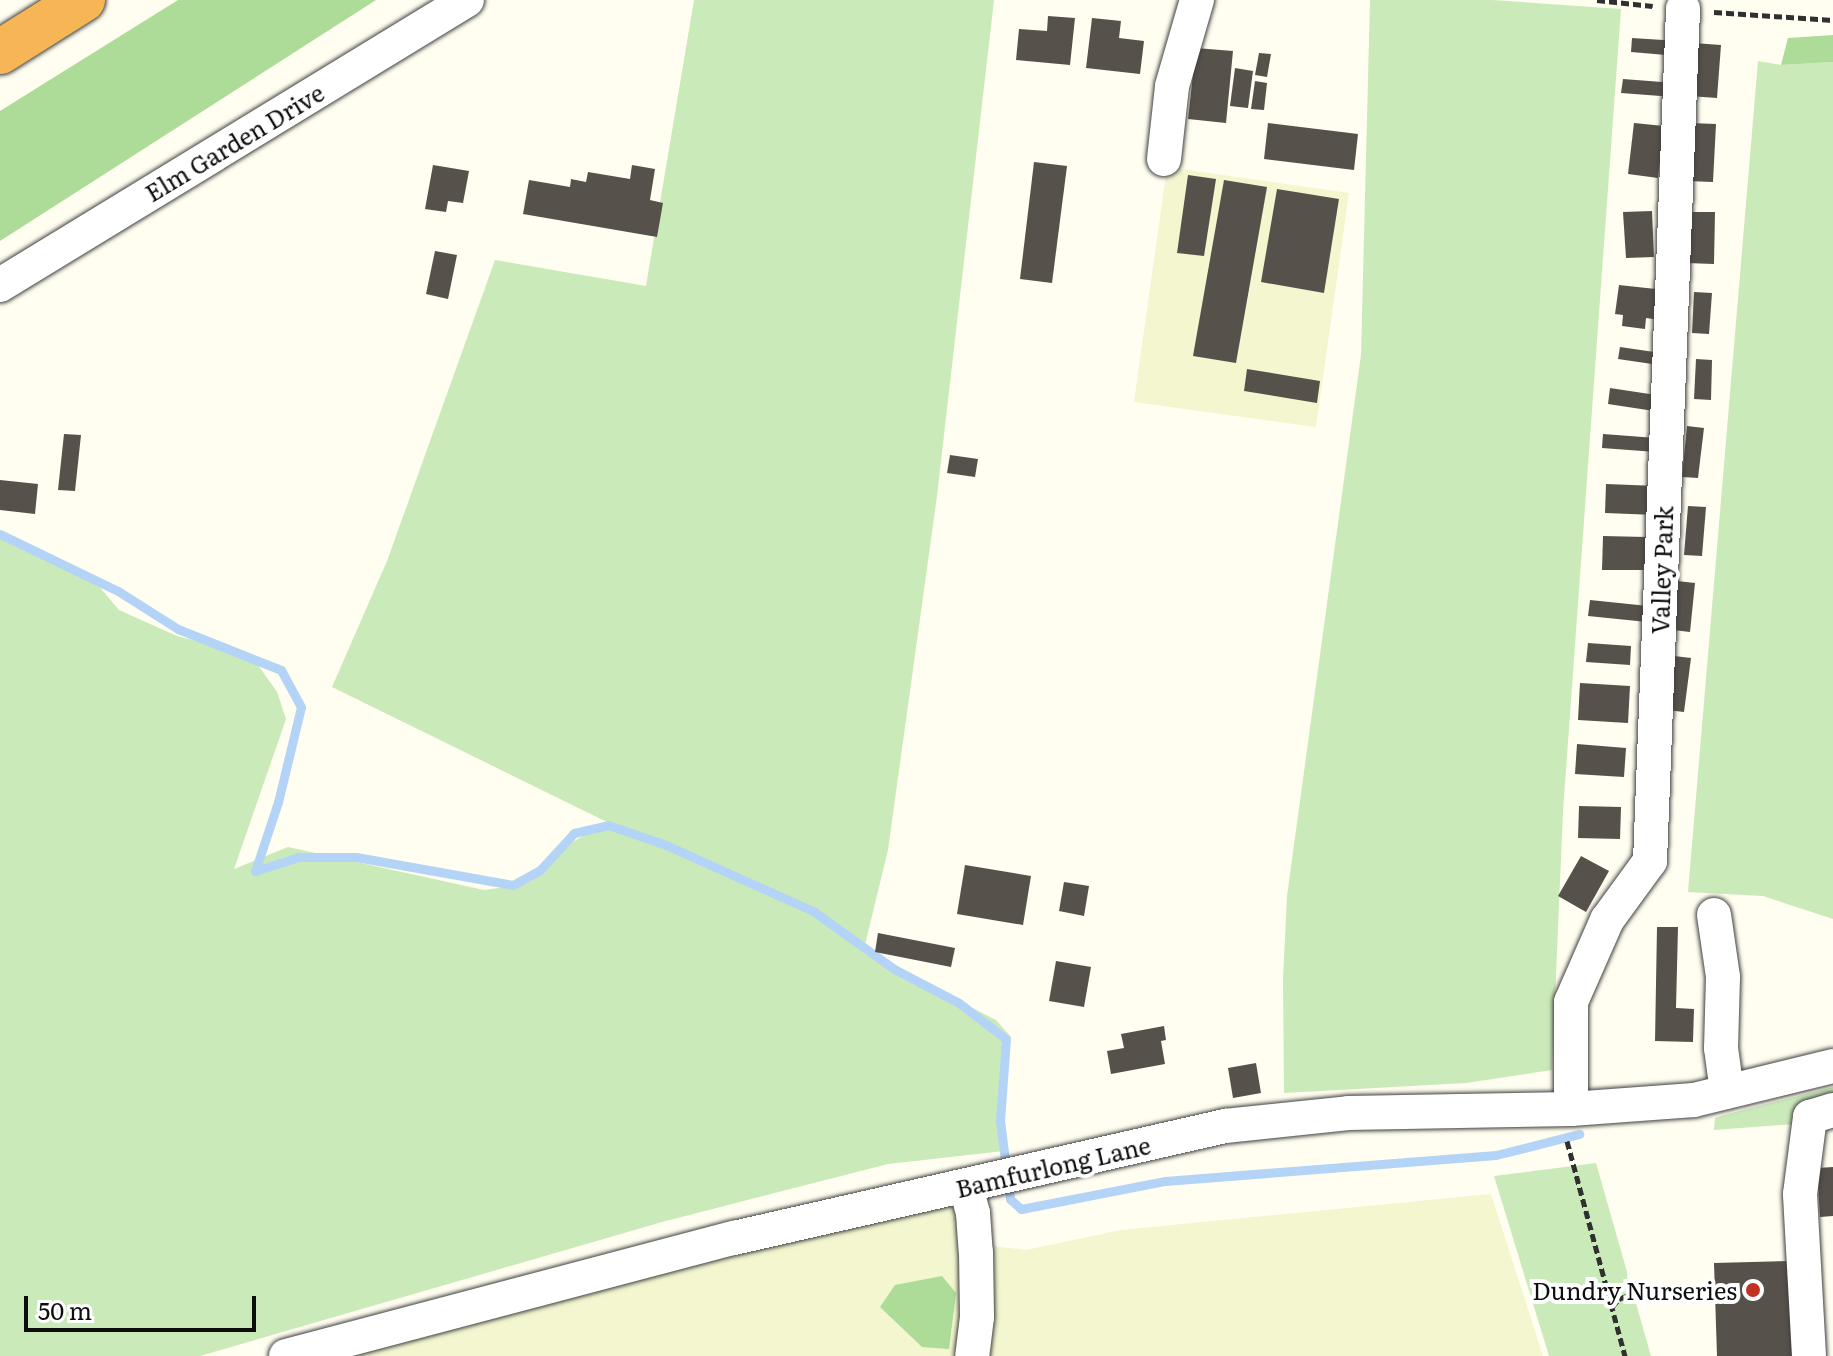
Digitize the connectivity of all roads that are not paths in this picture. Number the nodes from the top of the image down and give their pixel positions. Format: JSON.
{"nodes":[{"id":1,"x":82,"y":0,"type":"edge"},
{"id":2,"x":467,"y":0,"type":"edge"},
{"id":3,"x":1197,"y":0,"type":"edge"},
{"id":4,"x":1683,"y":9,"type":"dead end"},
{"id":5,"x":0,"y":52,"type":"edge"},
{"id":6,"x":1164,"y":159,"type":"dead end"},
{"id":7,"x":0,"y":285,"type":"edge"},
{"id":8,"x":1714,"y":915,"type":"dead end"},
{"id":9,"x":1833,"y":1066,"type":"edge"},
{"id":10,"x":1727,"y":1092,"type":"junction"},
{"id":11,"x":1833,"y":1110,"type":"edge"},
{"id":12,"x":1569,"y":1125,"type":"junction"},
{"id":13,"x":966,"y":1187,"type":"junction"},
{"id":14,"x":286,"y":1356,"type":"edge"},
{"id":15,"x":972,"y":1356,"type":"edge"},
{"id":16,"x":1809,"y":1356,"type":"edge"}],
"edges":[{"from":1,"to":5,"type":"highway"},
{"from":2,"to":7,"type":"street","name":"Elm Garden Drive"},
{"from":3,"to":6,"type":"street"},
{"from":4,"to":12,"type":"street","name":"Valley Park"},
{"from":8,"to":10,"type":"street"},
{"from":9,"to":10,"type":"street","name":"Bamfurlong Lane"},
{"from":10,"to":12,"type":"street","name":"Bamfurlong Lane"},
{"from":11,"to":16,"type":"street"},
{"from":12,"to":13,"type":"street","name":"Bamfurlong Lane"},
{"from":13,"to":14,"type":"street","name":"Bamfurlong Lane"},
{"from":13,"to":15,"type":"street"}]}
